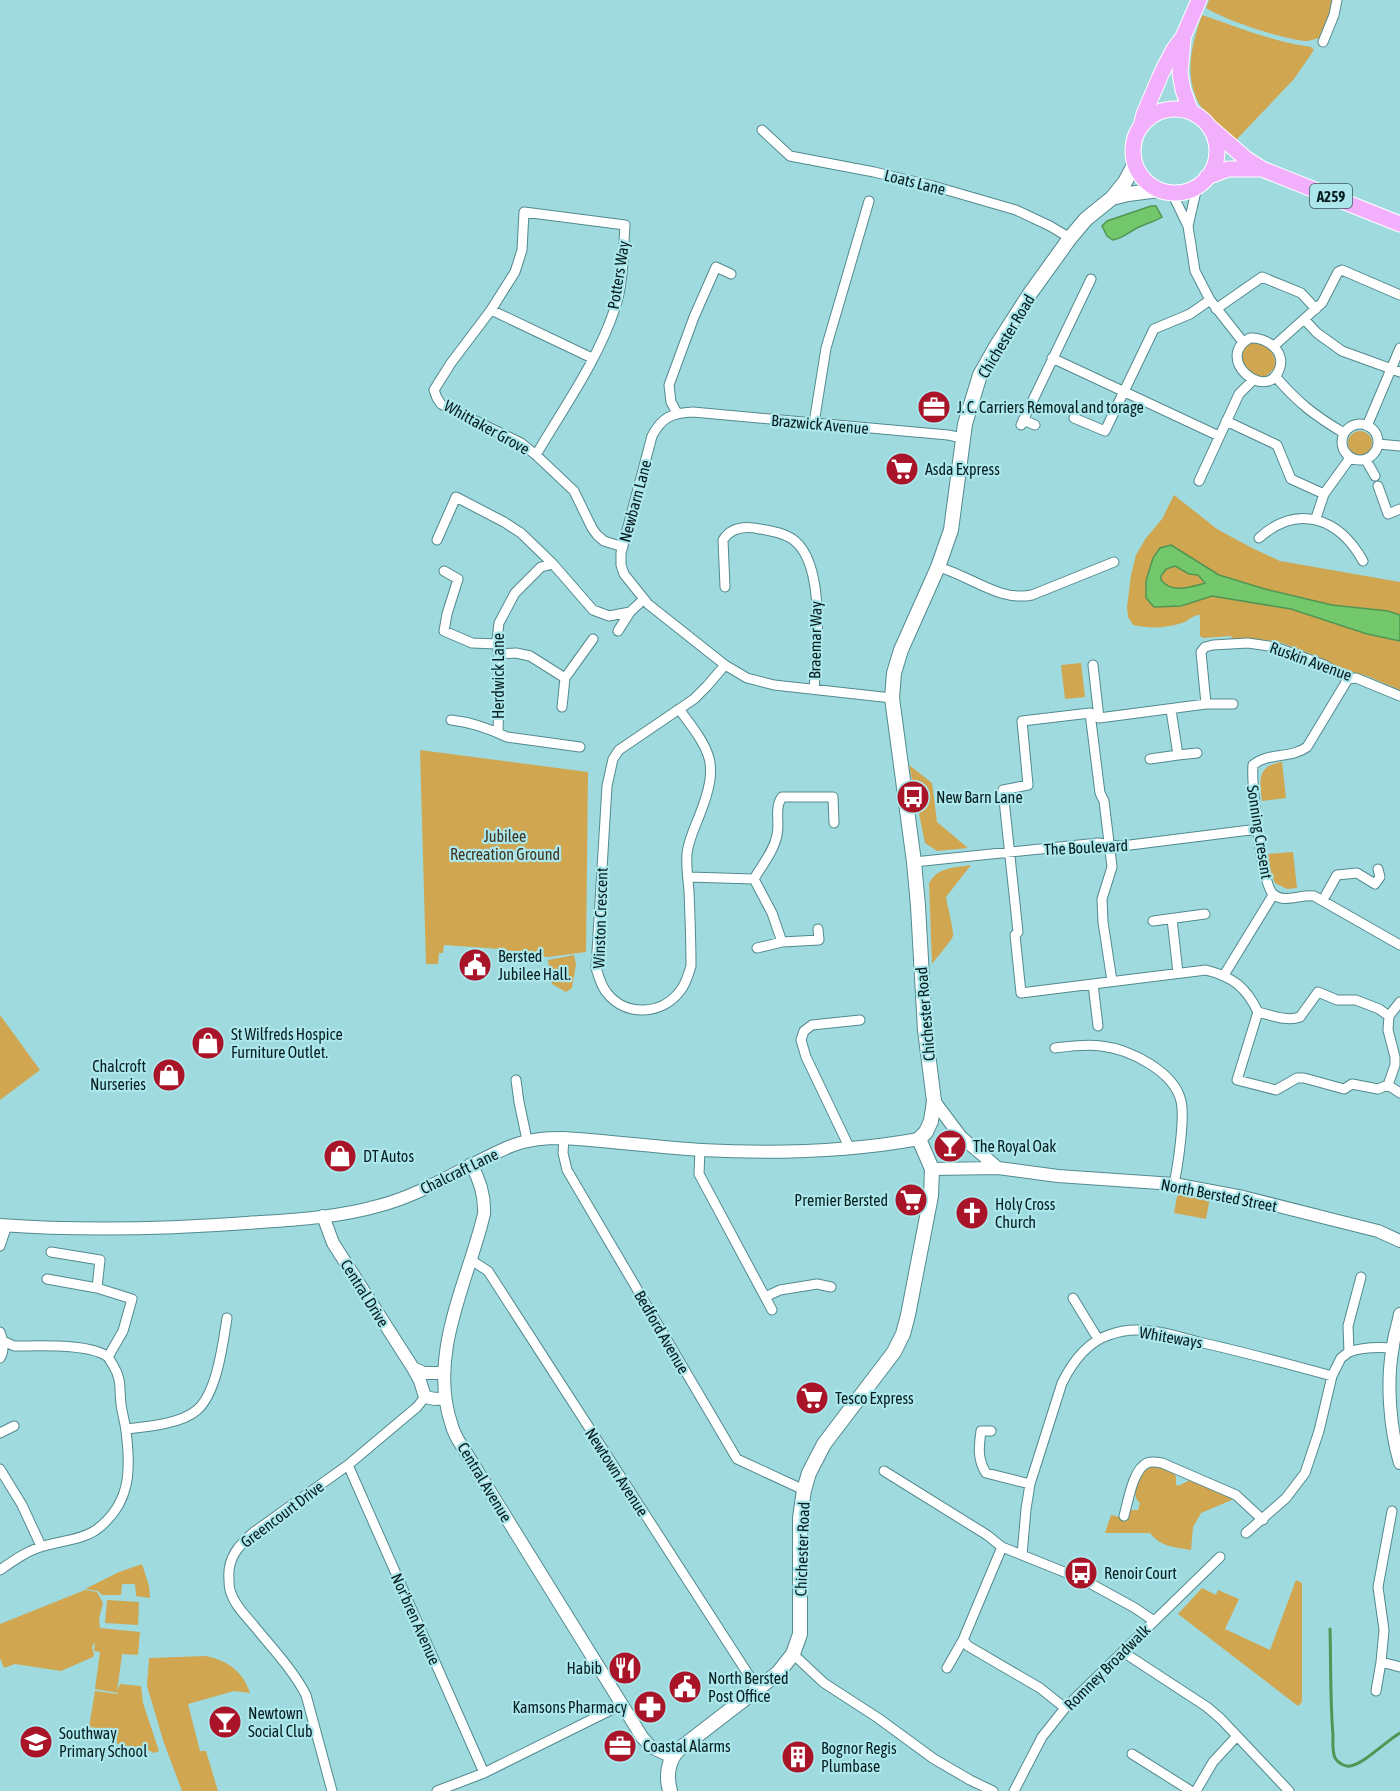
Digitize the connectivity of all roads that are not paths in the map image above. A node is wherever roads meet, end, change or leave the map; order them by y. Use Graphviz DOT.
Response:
graph roads {
  1 [pos="1199,0"];
  2 [pos="1337,0"];
  3 [pos="1183,37"];
  4 [pos="1323,42"];
  5 [pos="1191,112"];
  6 [pos="1207,125"];
  7 [pos="1141,126"];
  8 [pos="762,130"];
  9 [pos="1135,163"];
  10 [pos="1262,169"];
  11 [pos="1202,182"];
  12 [pos="1166,192"];
  13 [pos="1112,198"];
  14 [pos="869,201"];
  15 [pos="1400,224"];
  16 [pos="1188,226"];
  17 [pos="1070,238"];
  18 [pos="731,274"];
  19 [pos="1091,279"];
  20 [pos="504,292"];
  21 [pos="1400,295"];
  22 [pos="1210,300"];
  23 [pos="1216,309"];
  24 [pos="1316,309"];
  25 [pos="491,310"];
  26 [pos="1304,319"];
  27 [pos="1243,342"];
  28 [pos="1274,346"];
  29 [pos="1400,348"];
  30 [pos="592,358"];
  31 [pos="1052,358"];
  32 [pos="1395,370"];
  33 [pos="1275,376"];
  34 [pos="1253,380"];
  35 [pos="1123,392"];
  36 [pos="677,413"];
  37 [pos="1074,418"];
  38 [pos="1226,421"];
  39 [pos="814,423"];
  40 [pos="1035,425"];
  41 [pos="1367,426"];
  42 [pos="1344,433"];
  43 [pos="1219,436"];
  44 [pos="963,438"];
  45 [pos="1378,444"];
  46 [pos="1400,446"];
  47 [pos="536,455"];
  48 [pos="1350,458"];
  49 [pos="1366,460"];
  50 [pos="1375,476"];
  51 [pos="1199,481"];
  52 [pos="1378,486"];
  53 [pos="1324,494"];
  54 [pos="1400,509"];
  55 [pos="1316,518"];
  56 [pos="1258,538"];
  57 [pos="438,540"];
  58 [pos="623,547"];
  59 [pos="1363,561"];
  60 [pos="1114,562"];
  61 [pos="553,564"];
  62 [pos="938,567"];
  63 [pos="444,571"];
  64 [pos="725,587"];
  65 [pos="644,599"];
  66 [pos="630,612"];
  67 [pos="618,631"];
  68 [pos="593,639"];
  69 [pos="498,649"];
  70 [pos="725,665"];
  71 [pos="1093,665"];
  72 [pos="565,678"];
  73 [pos="1348,679"];
  74 [pos="814,689"];
  75 [pos="1400,696"];
  76 [pos="892,698"];
  77 [pos="1206,704"];
  78 [pos="1233,704"];
  79 [pos="562,707"];
  80 [pos="680,709"];
  81 [pos="1171,710"];
  82 [pos="1090,713"];
  83 [pos="1099,718"];
  84 [pos="451,720"];
  85 [pos="498,731"];
  86 [pos="580,747"];
  87 [pos="1197,753"];
  88 [pos="1178,755"];
  89 [pos="1150,759"];
  90 [pos="834,823"];
  91 [pos="1258,829"];
  92 [pos="1111,844"];
  93 [pos="1009,852"];
  94 [pos="914,862"];
  95 [pos="1378,869"];
  96 [pos="688,877"];
  97 [pos="754,879"];
  98 [pos="1274,895"];
  99 [pos="1323,900"];
  100 [pos="1205,915"];
  101 [pos="1172,919"];
  102 [pos="1153,921"];
  103 [pos="818,929"];
  104 [pos="782,942"];
  105 [pos="1400,945"];
  106 [pos="757,948"];
  107 [pos="1178,973"];
  108 [pos="1224,975"];
  109 [pos="1112,981"];
  110 [pos="1093,984"];
  111 [pos="1400,1002"];
  112 [pos="1258,1012"];
  113 [pos="1389,1016"];
  114 [pos="860,1020"];
  115 [pos="1098,1026"];
  116 [pos="1055,1048"];
  117 [pos="516,1080"];
  118 [pos="1388,1084"];
  119 [pos="1400,1093"];
  120 [pos="934,1101"];
  121 [pos="564,1138"];
  122 [pos="920,1139"];
  123 [pos="527,1140"];
  124 [pos="850,1149"];
  125 [pos="700,1150"];
  126 [pos="471,1164"];
  127 [pos="998,1168"];
  128 [pos="932,1169"];
  129 [pos="1174,1184"];
  130 [pos="323,1216"];
  131 [pos="4,1225"];
  132 [pos="1400,1241"];
  133 [pos="0,1246"];
  134 [pos="51,1252"];
  135 [pos="471,1260"];
  136 [pos="1361,1277"];
  137 [pos="46,1279"];
  138 [pos="831,1287"];
  139 [pos="97,1288"];
  140 [pos="765,1297"];
  141 [pos="1073,1298"];
  142 [pos="772,1310"];
  143 [pos="1400,1314"];
  144 [pos="227,1318"];
  145 [pos="2,1336"];
  146 [pos="1098,1340"];
  147 [pos="1392,1348"];
  148 [pos="1349,1352"];
  149 [pos="108,1357"];
  150 [pos="0,1358"];
  151 [pos="443,1373"];
  152 [pos="1332,1376"];
  153 [pos="424,1377"];
  154 [pos="425,1397"];
  155 [pos="445,1398"];
  156 [pos="14,1426"];
  157 [pos="126,1429"];
  158 [pos="991,1431"];
  159 [pos="0,1433"];
  160 [pos="1400,1463"];
  161 [pos="348,1465"];
  162 [pos="0,1469"];
  163 [pos="884,1471"];
  164 [pos="1030,1484"];
  165 [pos="804,1490"];
  166 [pos="1392,1511"];
  167 [pos="1124,1516"];
  168 [pos="1263,1520"];
  169 [pos="1246,1533"];
  170 [pos="41,1546"];
  171 [pos="1002,1547"];
  172 [pos="1022,1555"];
  173 [pos="1220,1557"];
  174 [pos="0,1570"];
  175 [pos="1154,1621"];
  176 [pos="963,1640"];
  177 [pos="1123,1652"];
  178 [pos="793,1654"];
  179 [pos="1381,1662"];
  180 [pos="1400,1667"];
  181 [pos="947,1668"];
  182 [pos="759,1688"];
  183 [pos="1376,1691"];
  184 [pos="621,1705"];
  185 [pos="1065,1708"];
  186 [pos="1237,1736"];
  187 [pos="1132,1754"];
  188 [pos="672,1757"];
  189 [pos="484,1773"];
  190 [pos="332,1791"];
  191 [pos="437,1791"];
  192 [pos="670,1791"];
  193 [pos="993,1791"];
  194 [pos="1014,1791"];
  195 [pos="1191,1791"];
  196 [pos="1196,1791"];
  197 [pos="1289,1791"];
  1 -- 3 [label="highway"];
  2 -- 4 [label="street"];
  3 -- 5 [label="highway"];
  3 -- 7 [label="highway"];
  5 -- 6 [label="highway"];
  5 -- 7 [label="highway"];
  6 -- 10 [label="highway, A259"];
  6 -- 11 [label="highway"];
  7 -- 9 [label="highway"];
  8 -- 17 [label="street, Loats Lane"];
  9 -- 12 [label="highway"];
  9 -- 13 [label="main road, Chichester Road"];
  10 -- 11 [label="highway, A259"];
  10 -- 15 [label="highway, A259"];
  11 -- 12 [label="highway"];
  11 -- 16 [label="street"];
  12 -- 13 [label="main road, Chichester Road"];
  12 -- 16 [label="street"];
  13 -- 17 [label="main road, Chichester Road"];
  14 -- 39 [label="street"];
  16 -- 22 [label="street"];
  17 -- 44 [label="main road, Chichester Road"];
  18 -- 36 [label="street"];
  19 -- 31 [label="street"];
  20 -- 25 [label="street, Whittaker Grove"];
  20 -- 30 [label="street, Potters Way"];
  21 -- 24 [label="street"];
  22 -- 23 [label="street"];
  22 -- 35 [label="street"];
  23 -- 24 [label="street"];
  23 -- 27 [label="street"];
  24 -- 26 [label="street"];
  25 -- 30 [label="street"];
  25 -- 47 [label="street, Whittaker Grove"];
  26 -- 28 [label="street"];
  26 -- 32 [label="street"];
  27 -- 28 [label="street"];
  27 -- 34 [label="street"];
  28 -- 33 [label="street"];
  29 -- 32 [label="street"];
  30 -- 47 [label="street, Potters Way"];
  31 -- 35 [label="street"];
  31 -- 40 [label="street"];
  32 -- 41 [label="street"];
  33 -- 34 [label="street"];
  33 -- 42 [label="street"];
  34 -- 38 [label="street"];
  35 -- 37 [label="street"];
  35 -- 43 [label="street"];
  36 -- 39 [label="street, Brazwick Avenue"];
  36 -- 58 [label="street, Newbarn Lane"];
  38 -- 43 [label="street"];
  38 -- 53 [label="street"];
  39 -- 44 [label="street, Brazwick Avenue"];
  41 -- 42 [label="street"];
  41 -- 45 [label="street"];
  42 -- 48 [label="street"];
  43 -- 51 [label="street"];
  44 -- 62 [label="main road, Chichester Road"];
  45 -- 46 [label="street"];
  45 -- 49 [label="street"];
  47 -- 58 [label="street, Whittaker Grove"];
  48 -- 49 [label="street"];
  48 -- 53 [label="street"];
  49 -- 50 [label="street"];
  52 -- 54 [label="street"];
  53 -- 55 [label="street"];
  55 -- 56 [label="street"];
  55 -- 59 [label="street"];
  57 -- 61 [label="street"];
  58 -- 65 [label="street, Newbarn Lane"];
  60 -- 62 [label="street"];
  61 -- 66 [label="street"];
  61 -- 69 [label="street, Herdwick Lane"];
  62 -- 76 [label="main road, Chichester Road"];
  63 -- 69 [label="street"];
  64 -- 74 [label="street, Braemar Way"];
  65 -- 66 [label="street"];
  65 -- 70 [label="street, Newbarn Lane"];
  66 -- 67 [label="street"];
  68 -- 72 [label="street"];
  69 -- 72 [label="street"];
  69 -- 85 [label="street, Herdwick Lane"];
  70 -- 74 [label="street, Newbarn Lane"];
  70 -- 80 [label="street, Winston Crescent"];
  71 -- 83 [label="street"];
  72 -- 79 [label="street"];
  73 -- 75 [label="street, Ruskin Avenue"];
  73 -- 77 [label="street, Ruskin Avenue"];
  73 -- 91 [label="street, Sonning Cresent"];
  74 -- 76 [label="street, Newbarn Lane"];
  76 -- 94 [label="main road, Chichester Road"];
  77 -- 78 [label="street"];
  77 -- 81 [label="street"];
  80 -- 96 [label="street, Winston Crescent"];
  80 -- 96 [label="street, Winston Crescent"];
  81 -- 83 [label="street"];
  81 -- 88 [label="street"];
  82 -- 83 [label="street"];
  82 -- 92 [label="street"];
  82 -- 93 [label="street"];
  84 -- 85 [label="street, Herdwick Lane"];
  85 -- 86 [label="street, Herdwick Lane"];
  87 -- 88 [label="street"];
  88 -- 89 [label="street"];
  90 -- 97 [label="street"];
  91 -- 92 [label="street, The Boulevard"];
  91 -- 98 [label="street, Sonning Cresent"];
  92 -- 93 [label="street, The Boulevard"];
  92 -- 109 [label="street"];
  93 -- 94 [label="street, The Boulevard"];
  93 -- 110 [label="street"];
  94 -- 120 [label="main road, Chichester Road"];
  95 -- 99 [label="street"];
  96 -- 97 [label="street"];
  97 -- 104 [label="street"];
  98 -- 99 [label="street, Sonning Cresent"];
  98 -- 108 [label="street"];
  99 -- 105 [label="street, Sonning Cresent"];
  100 -- 101 [label="street"];
  101 -- 102 [label="street"];
  101 -- 107 [label="street"];
  103 -- 104 [label="street"];
  104 -- 106 [label="street"];
  107 -- 108 [label="street"];
  107 -- 109 [label="street"];
  108 -- 112 [label="street"];
  109 -- 110 [label="street"];
  110 -- 115 [label="street"];
  111 -- 113 [label="street"];
  112 -- 113 [label="street"];
  112 -- 118 [label="street"];
  113 -- 118 [label="street"];
  114 -- 124 [label="street"];
  116 -- 129 [label="street"];
  117 -- 123 [label="street"];
  118 -- 119 [label="street"];
  120 -- 122 [label="main road, Chichester Road"];
  120 -- 127 [label="street"];
  121 -- 123 [label="street, Chalcraft Lane"];
  121 -- 125 [label="street, Chalcraft Lane"];
  121 -- 165 [label="street, Bedford Avenue"];
  122 -- 124 [label="street, Chalcraft Lane"];
  122 -- 128 [label="main road, Chichester Road"];
  123 -- 126 [label="street, Chalcraft Lane"];
  124 -- 125 [label="street, Chalcraft Lane"];
  125 -- 140 [label="street"];
  126 -- 130 [label="street, Chalcraft Lane"];
  126 -- 135 [label="street, Central Avenue"];
  127 -- 128 [label="street, North Bersted Street"];
  127 -- 129 [label="street, North Bersted Street"];
  128 -- 165 [label="main road, Chichester Road"];
  129 -- 132 [label="street, North Bersted Street"];
  130 -- 131 [label="street, Chalcraft Lane"];
  130 -- 153 [label="street, Central Drive"];
  131 -- 133 [label="street"];
  134 -- 139 [label="street"];
  135 -- 151 [label="street, Central Avenue"];
  135 -- 182 [label="street, Newtown Avenue"];
  136 -- 148 [label="street"];
  137 -- 139 [label="street"];
  138 -- 140 [label="street"];
  139 -- 149 [label="street"];
  140 -- 142 [label="street"];
  141 -- 146 [label="street"];
  143 -- 147 [label="street"];
  144 -- 157 [label="street"];
  145 -- 149 [label="street"];
  145 -- 150 [label="street"];
  146 -- 152 [label="street, Whiteways"];
  146 -- 164 [label="street, Whiteways"];
  147 -- 148 [label="street"];
  147 -- 160 [label="street"];
  148 -- 152 [label="street"];
  149 -- 157 [label="street"];
  151 -- 153 [label="street, Central Drive"];
  151 -- 155 [label="street, Central Avenue"];
  152 -- 168 [label="street"];
  153 -- 154 [label="street"];
  154 -- 155 [label="street"];
  154 -- 161 [label="street, Greencourt Drive"];
  155 -- 184 [label="street, Central Avenue"];
  156 -- 159 [label="street"];
  157 -- 170 [label="street"];
  158 -- 164 [label="street"];
  161 -- 189 [label="street, Nor'bren Avenue"];
  161 -- 190 [label="street, Greencourt Drive"];
  162 -- 170 [label="street"];
  163 -- 171 [label="street"];
  164 -- 172 [label="street, Whiteways"];
  165 -- 178 [label="main road, Chichester Road"];
  166 -- 179 [label="street"];
  167 -- 168 [label="street"];
  168 -- 169 [label="street"];
  170 -- 174 [label="street"];
  171 -- 172 [label="street"];
  171 -- 176 [label="street"];
  172 -- 175 [label="street"];
  173 -- 175 [label="street, Romney Broadwalk"];
  175 -- 177 [label="street, Romney Broadwalk"];
  176 -- 181 [label="street"];
  176 -- 185 [label="street"];
  177 -- 185 [label="street, Romney Broadwalk"];
  177 -- 186 [label="street"];
  178 -- 182 [label="main road, Chichester Road"];
  178 -- 193 [label="street"];
  179 -- 180 [label="street"];
  179 -- 183 [label="street"];
  182 -- 188 [label="main road, Chichester Road"];
  184 -- 188 [label="street, Central Avenue"];
  184 -- 189 [label="street"];
  185 -- 194 [label="street, Romney Broadwalk"];
  186 -- 196 [label="street"];
  186 -- 197 [label="street"];
  187 -- 195 [label="street"];
  188 -- 192 [label="main road"];
  189 -- 191 [label="street"];
}
